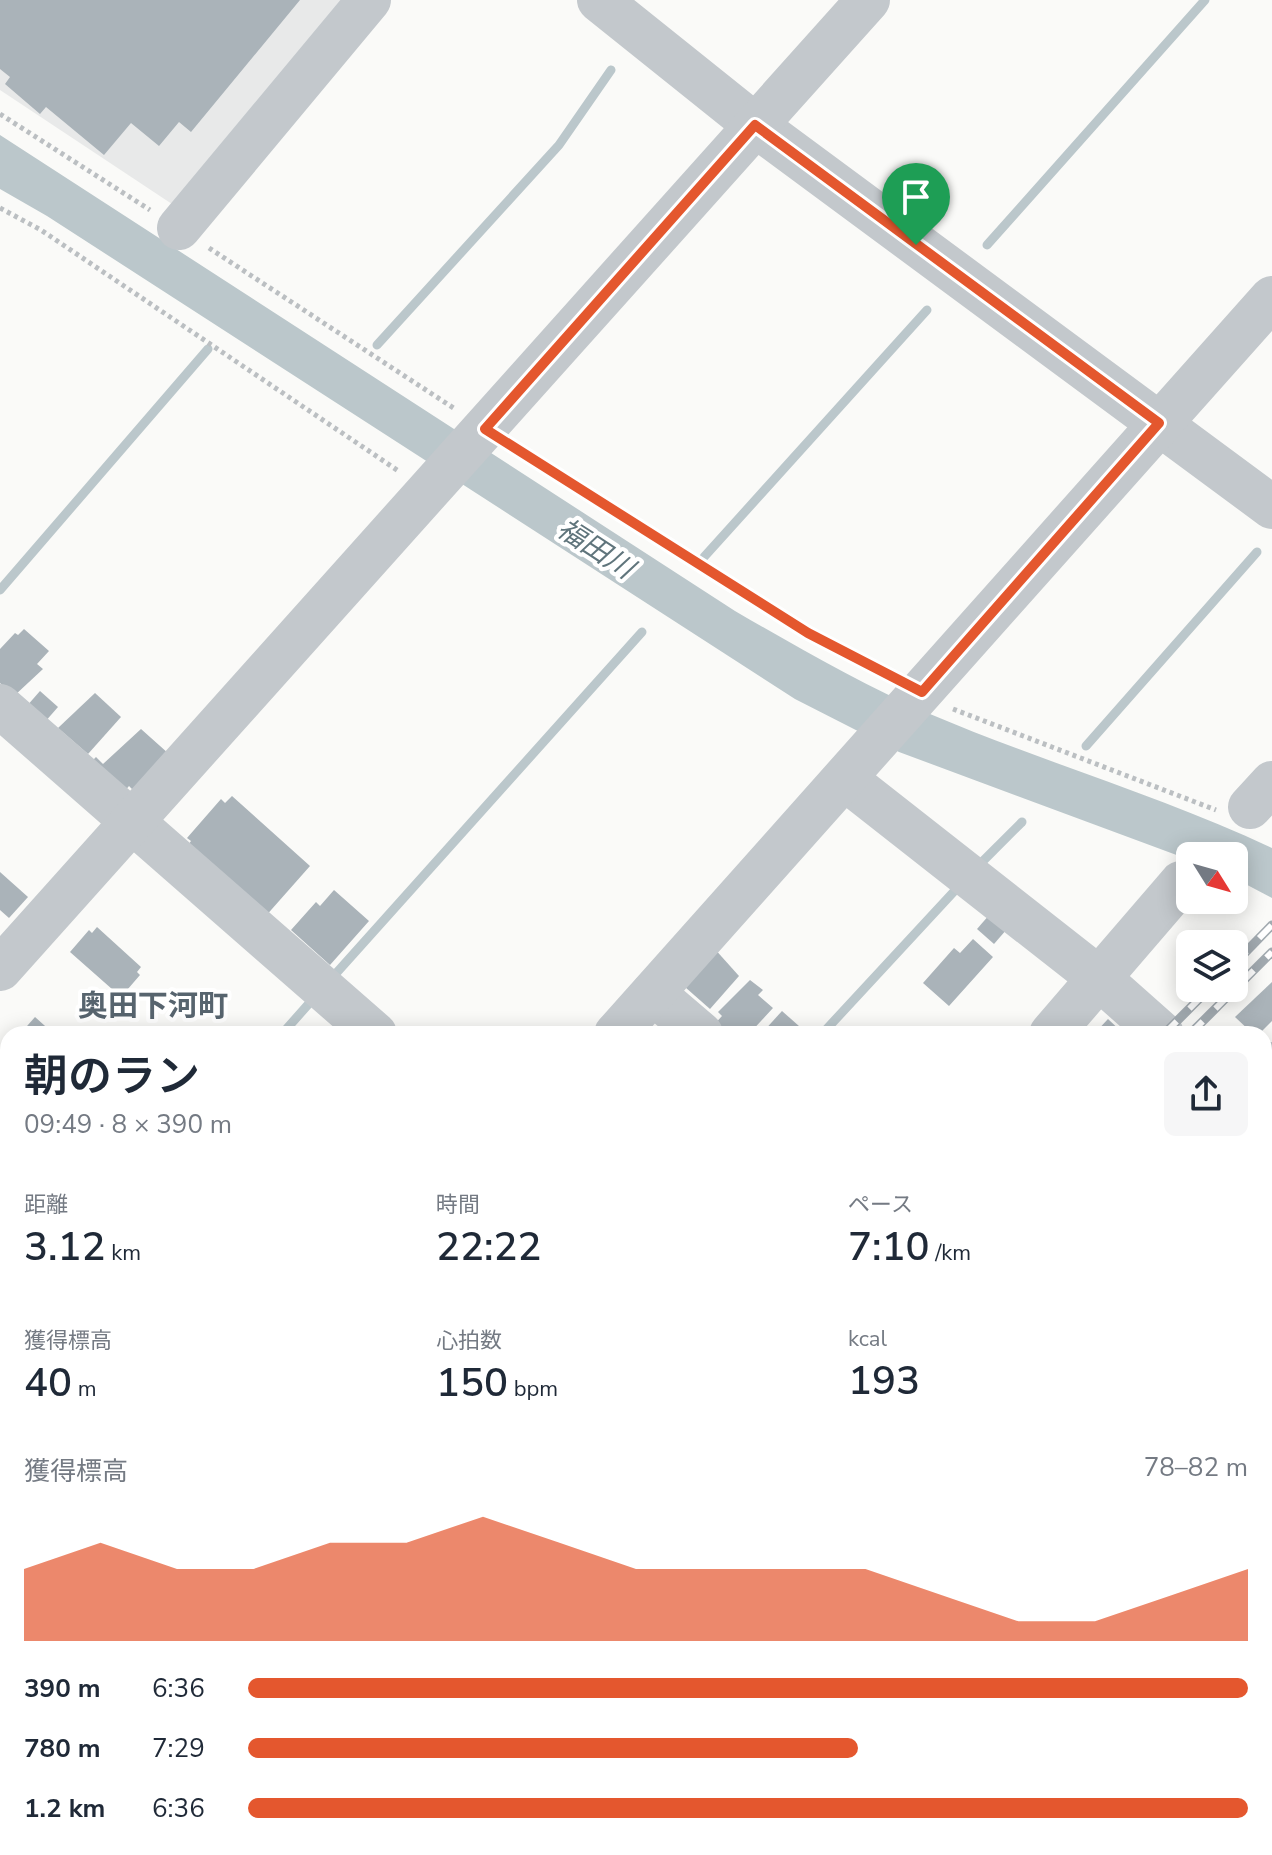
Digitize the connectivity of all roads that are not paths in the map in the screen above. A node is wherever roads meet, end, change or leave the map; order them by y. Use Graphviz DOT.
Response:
graph roads {
  1 [pos="369,0"];
  2 [pos="599,0"];
  3 [pos="868,0"];
  4 [pos="755,125"];
  5 [pos="179,228"];
  6 [pos="1272,298"];
  7 [pos="1159,423"];
  8 [pos="1272,507"];
  9 [pos="0,706"];
  10 [pos="856,767"];
  11 [pos="132,822"];
  12 [pos="1176,889"];
  13 [pos="0,969"];
  14 [pos="1100,979"];
  15 [pos="653,993"];
  16 [pos="366,1026"];
  17 [pos="623,1026"];
  18 [pos="692,1026"];
  19 [pos="1058,1026"];
  20 [pos="1153,1026"];
  1 -- 5 [label="street"];
  2 -- 4 [label="street"];
  3 -- 4 [label="street"];
  4 -- 7 [label="street"];
  4 -- 11 [label="street"];
  6 -- 7 [label="street"];
  7 -- 8 [label="street"];
  7 -- 10 [label="street"];
  9 -- 11 [label="street"];
  10 -- 14 [label="street"];
  10 -- 15 [label="street"];
  11 -- 13 [label="street"];
  11 -- 16 [label="street"];
  12 -- 14 [label="street"];
  14 -- 19 [label="street"];
  14 -- 20 [label="street"];
  15 -- 17 [label="street"];
  15 -- 18 [label="street"];
}
